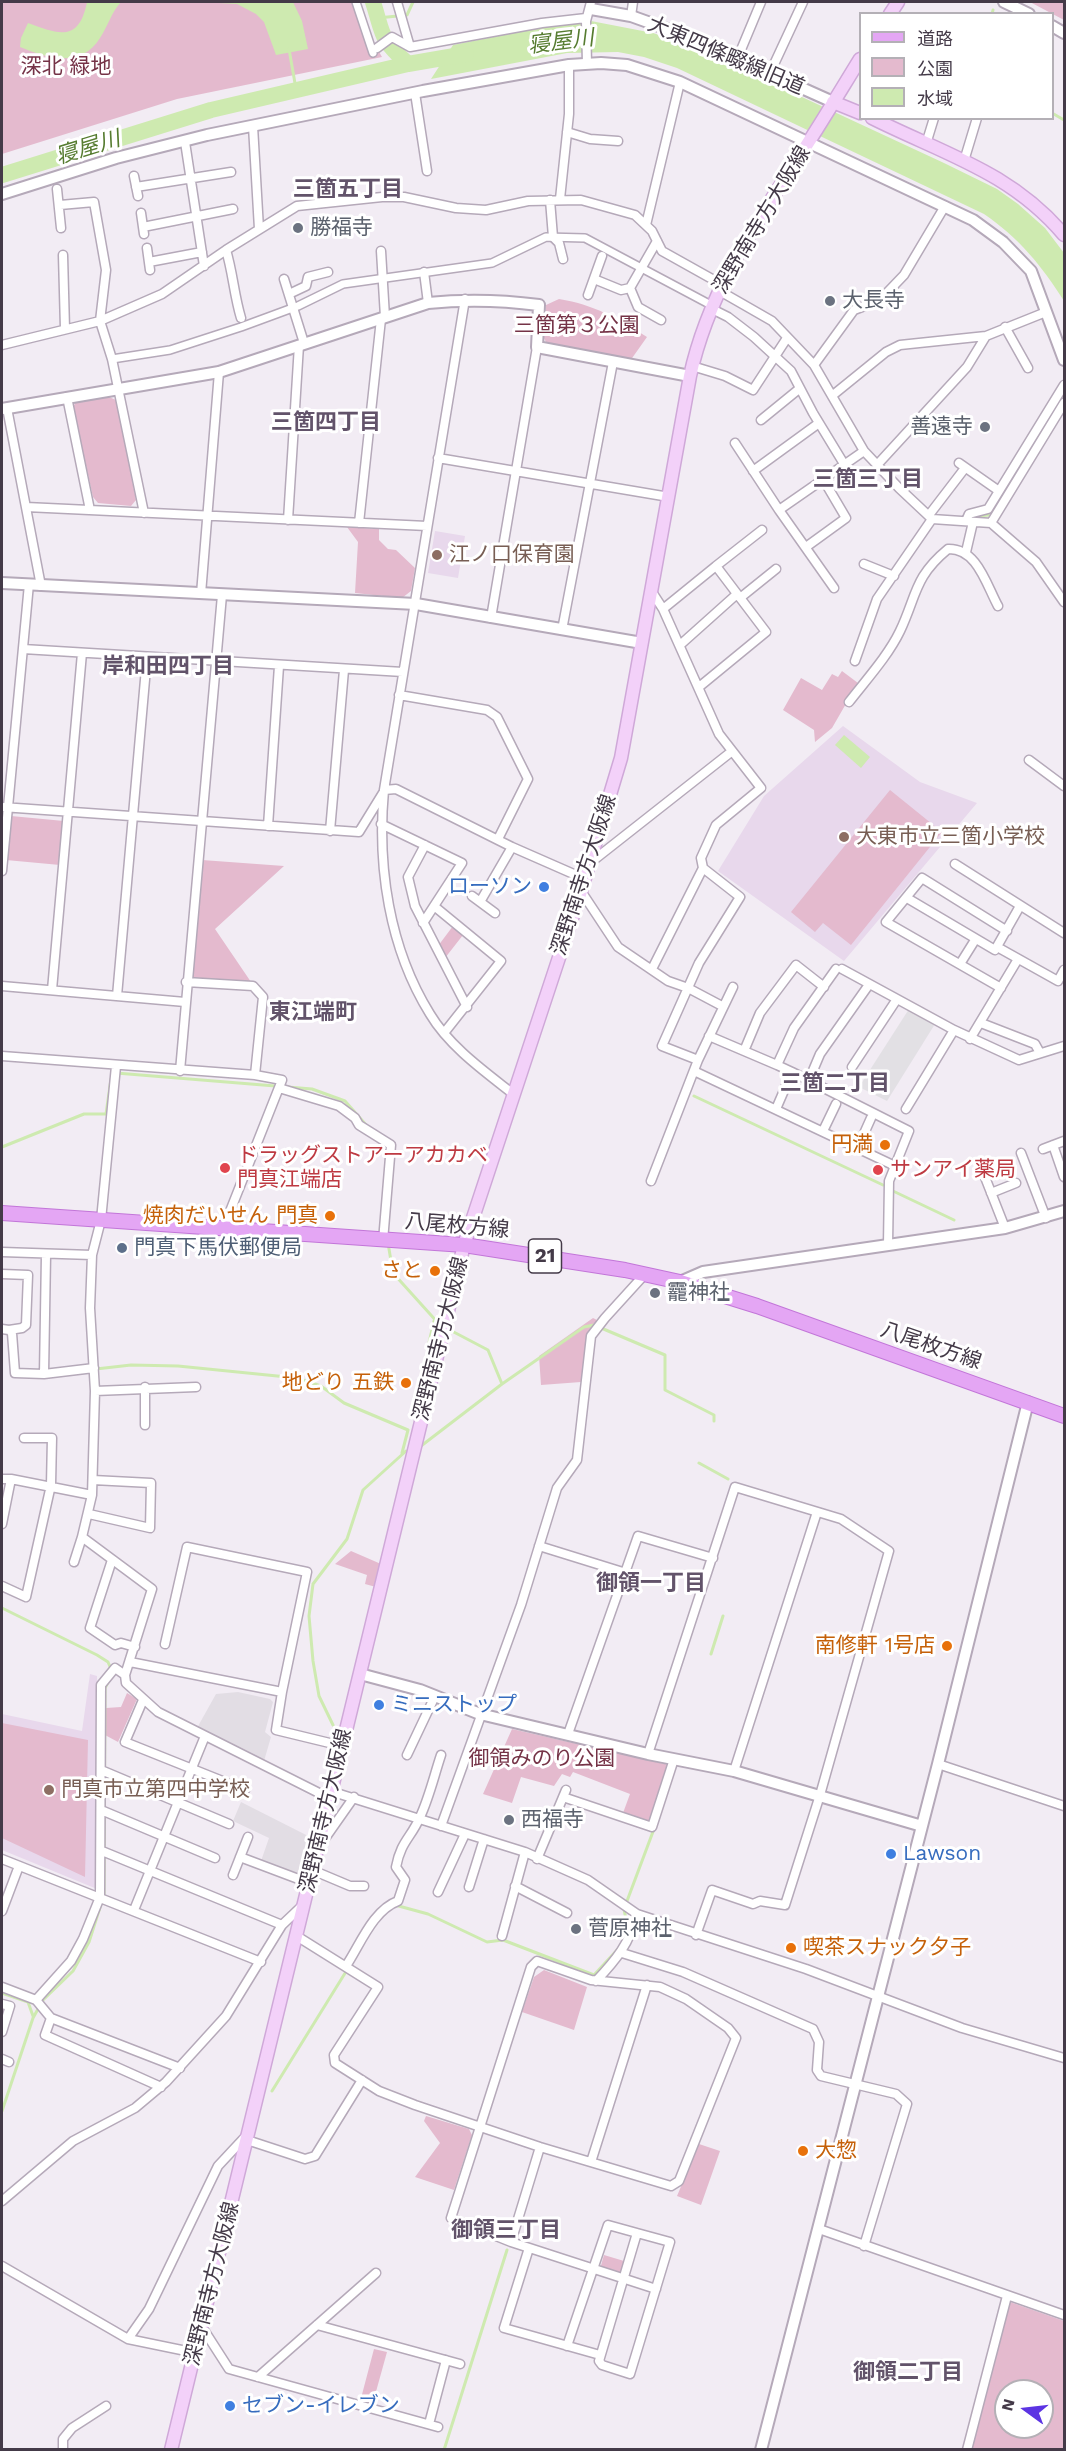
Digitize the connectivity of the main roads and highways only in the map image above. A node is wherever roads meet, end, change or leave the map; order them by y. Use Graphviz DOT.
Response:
graph roads {
  1 [pos="859,62"];
  2 [pos="831,106"];
  3 [pos="859,113"];
  4 [pos="876,120"];
  5 [pos="1065,235"];
  6 [pos="2,1213"];
  7 [pos="464,1245"];
  8 [pos="1065,1416"];
  9 [pos="171,2450"];
  1 -- 2 [label="main road, 深野南寺方大阪線"];
  2 -- 3 [label="main road"];
  2 -- 7 [label="main road, 深野南寺方大阪線"];
  4 -- 5 [label="main road"];
  6 -- 7 [label="main road, 八尾枚方線 / 21"];
  7 -- 8 [label="main road, 八尾枚方線 / 21"];
  7 -- 9 [label="main road, 深野南寺方大阪線"];
}
